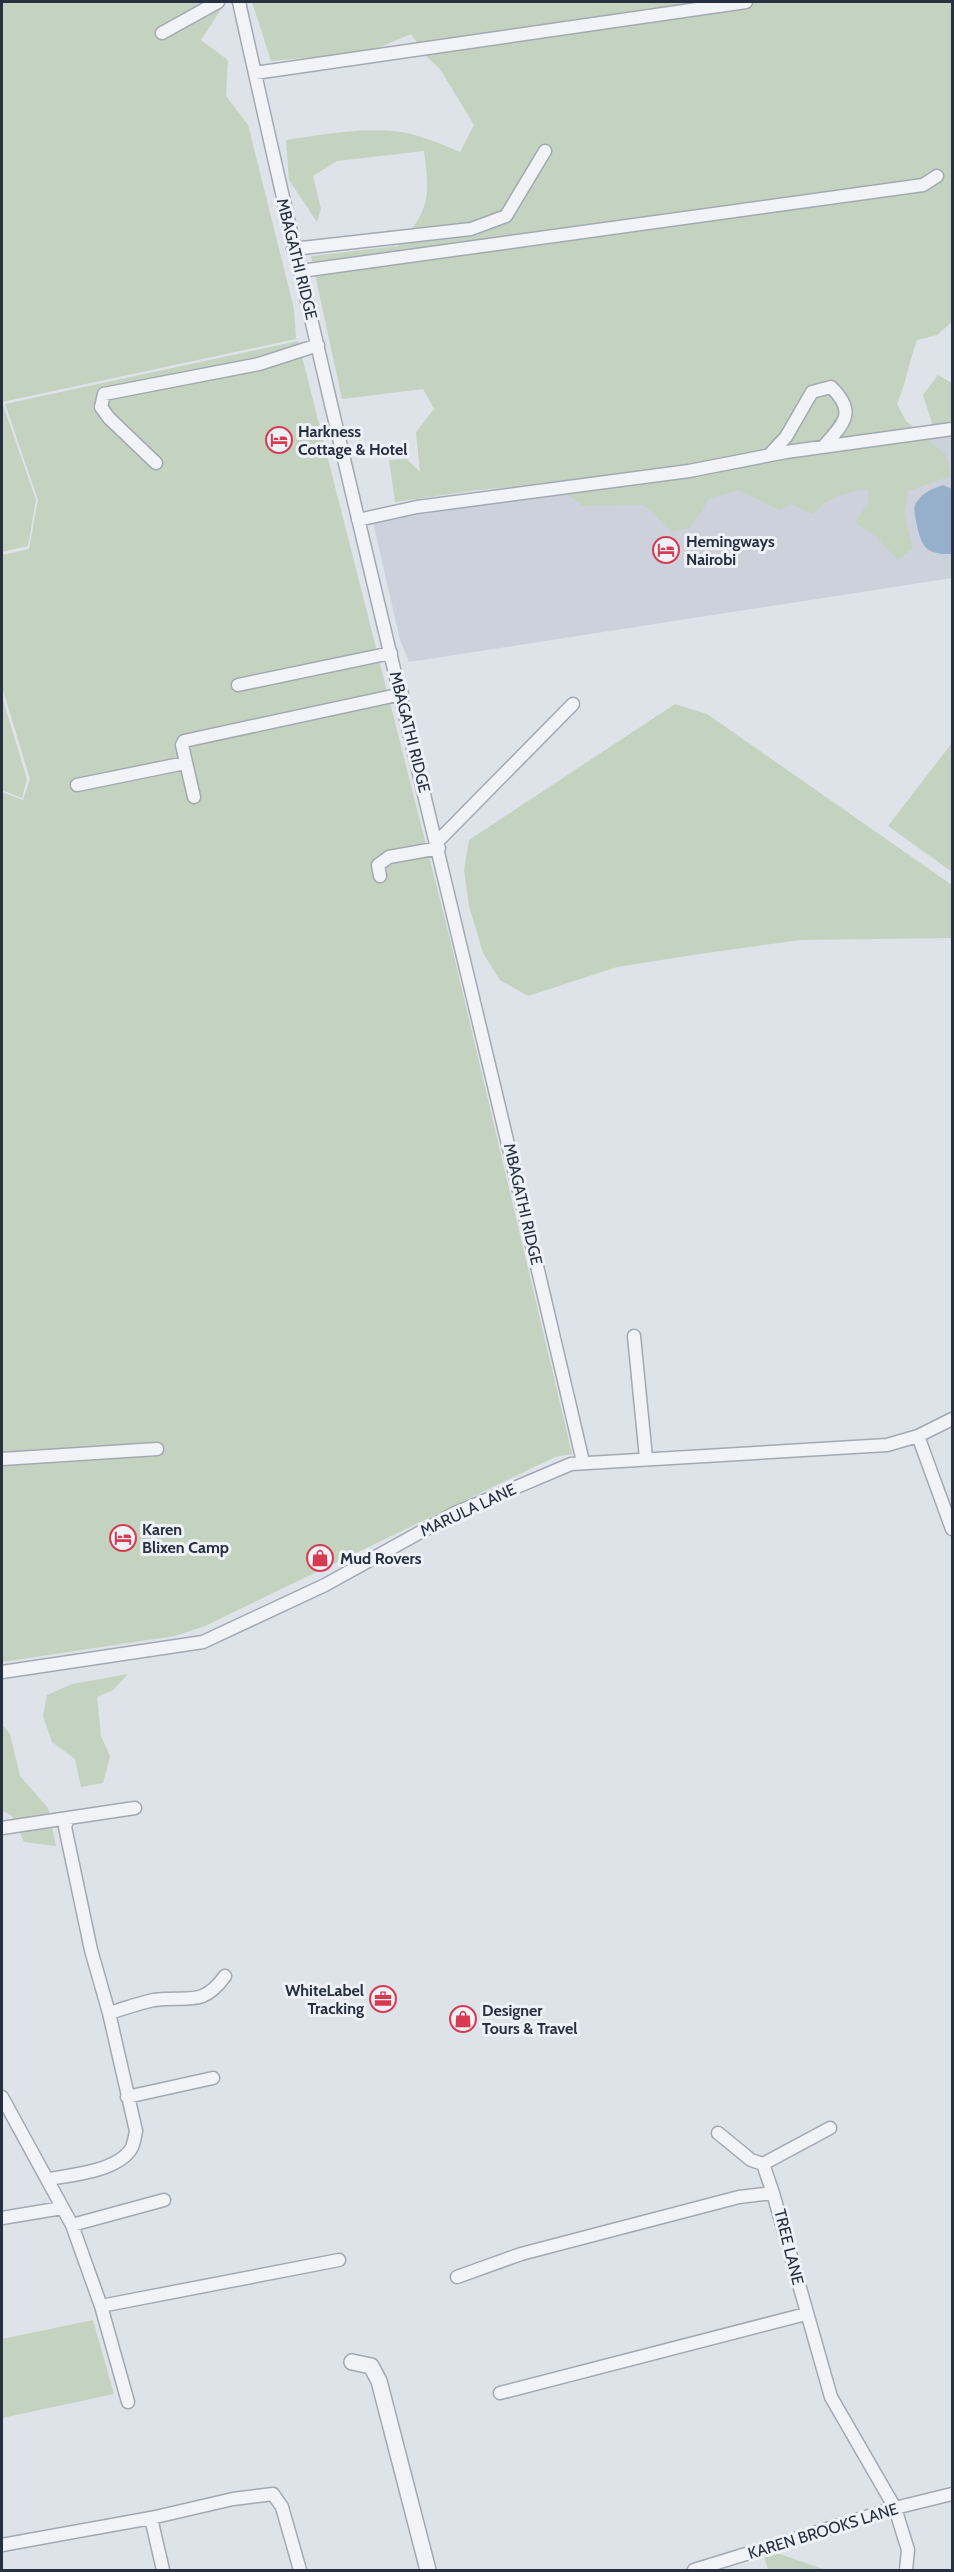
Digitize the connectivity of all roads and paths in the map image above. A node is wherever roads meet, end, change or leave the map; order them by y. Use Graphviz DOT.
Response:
graph roads {
  1 [pos="218,2"];
  2 [pos="239,2"];
  3 [pos="746,2"];
  4 [pos="162,33"];
  5 [pos="255,73"];
  6 [pos="545,151"];
  7 [pos="938,176"];
  8 [pos="293,249"];
  9 [pos="301,271"];
  10 [pos="318,345"];
  11 [pos="952,429"];
  12 [pos="825,447"];
  13 [pos="768,456"];
  14 [pos="156,463"];
  15 [pos="358,520"];
  16 [pos="391,652"];
  17 [pos="238,685"];
  18 [pos="402,694"];
  19 [pos="573,704"];
  20 [pos="185,763"];
  21 [pos="77,785"];
  22 [pos="194,797"];
  23 [pos="438,845"];
  24 [pos="380,876"];
  25 [pos="634,1336"];
  26 [pos="952,1419"];
  27 [pos="918,1436"];
  28 [pos="157,1449"];
  29 [pos="646,1458"];
  30 [pos="2,1459"];
  31 [pos="583,1462"];
  32 [pos="952,1529"];
  33 [pos="2,1672"];
  34 [pos="135,1808"];
  35 [pos="68,1818"];
  36 [pos="2,1828"];
  37 [pos="225,1976"];
  38 [pos="109,2013"];
  39 [pos="213,2078"];
  40 [pos="2,2097"];
  41 [pos="127,2097"];
  42 [pos="830,2128"];
  43 [pos="718,2133"];
  44 [pos="763,2164"];
  45 [pos="49,2179"];
  46 [pos="774,2193"];
  47 [pos="164,2200"];
  48 [pos="62,2208"];
  49 [pos="2,2218"];
  50 [pos="72,2225"];
  51 [pos="339,2260"];
  52 [pos="456,2277"];
  53 [pos="101,2306"];
  54 [pos="806,2314"];
  55 [pos="352,2362"];
  56 [pos="500,2393"];
  57 [pos="128,2402"];
  58 [pos="952,2494"];
  59 [pos="895,2508"];
  60 [pos="151,2518"];
  61 [pos="2,2545"];
  62 [pos="163,2571"];
  63 [pos="300,2571"];
  64 [pos="429,2571"];
  65 [pos="694,2571"];
  66 [pos="906,2571"];
  1 -- 4 [label="street"];
  2 -- 5 [label="street, MBAGATHI RIDGE"];
  3 -- 5 [label="street"];
  5 -- 8 [label="street, MBAGATHI RIDGE"];
  6 -- 8 [label="street"];
  7 -- 9 [label="street"];
  8 -- 9 [label="street, MBAGATHI RIDGE"];
  9 -- 10 [label="street, MBAGATHI RIDGE"];
  10 -- 14 [label="street"];
  10 -- 15 [label="street, MBAGATHI RIDGE"];
  11 -- 12 [label="street"];
  12 -- 13 [label="street"];
  12 -- 13 [label="street"];
  13 -- 15 [label="street"];
  15 -- 16 [label="street, MBAGATHI RIDGE"];
  16 -- 17 [label="street"];
  16 -- 18 [label="street, MBAGATHI RIDGE"];
  18 -- 20 [label="street"];
  18 -- 23 [label="street, MBAGATHI RIDGE"];
  19 -- 23 [label="street"];
  20 -- 21 [label="street"];
  20 -- 22 [label="street"];
  23 -- 24 [label="street"];
  23 -- 31 [label="street, MBAGATHI RIDGE"];
  25 -- 29 [label="street"];
  26 -- 27 [label="street, MARULA LANE"];
  27 -- 29 [label="street, MARULA LANE"];
  27 -- 32 [label="street"];
  28 -- 30 [label="street"];
  29 -- 31 [label="street, MARULA LANE"];
  31 -- 33 [label="street, MARULA LANE"];
  34 -- 35 [label="street"];
  35 -- 36 [label="street"];
  35 -- 38 [label="street"];
  37 -- 38 [label="street"];
  38 -- 41 [label="street"];
  39 -- 41 [label="street"];
  40 -- 45 [label="street"];
  41 -- 45 [label="street"];
  42 -- 44 [label="street"];
  43 -- 44 [label="street"];
  44 -- 46 [label="street"];
  45 -- 48 [label="street"];
  46 -- 52 [label="street, TREE LANE"];
  46 -- 54 [label="street, TREE LANE"];
  47 -- 50 [label="street"];
  48 -- 49 [label="street"];
  48 -- 50 [label="street"];
  50 -- 53 [label="street"];
  51 -- 53 [label="street"];
  53 -- 57 [label="street"];
  54 -- 56 [label="street"];
  54 -- 59 [label="street, TREE LANE"];
  55 -- 64 [label="street"];
  58 -- 59 [label="street, KAREN BROOKS LANE"];
  59 -- 65 [label="street, KAREN BROOKS LANE"];
  59 -- 66 [label="street, TREE LANE"];
  60 -- 61 [label="street"];
  60 -- 62 [label="street"];
  60 -- 63 [label="street"];
}
